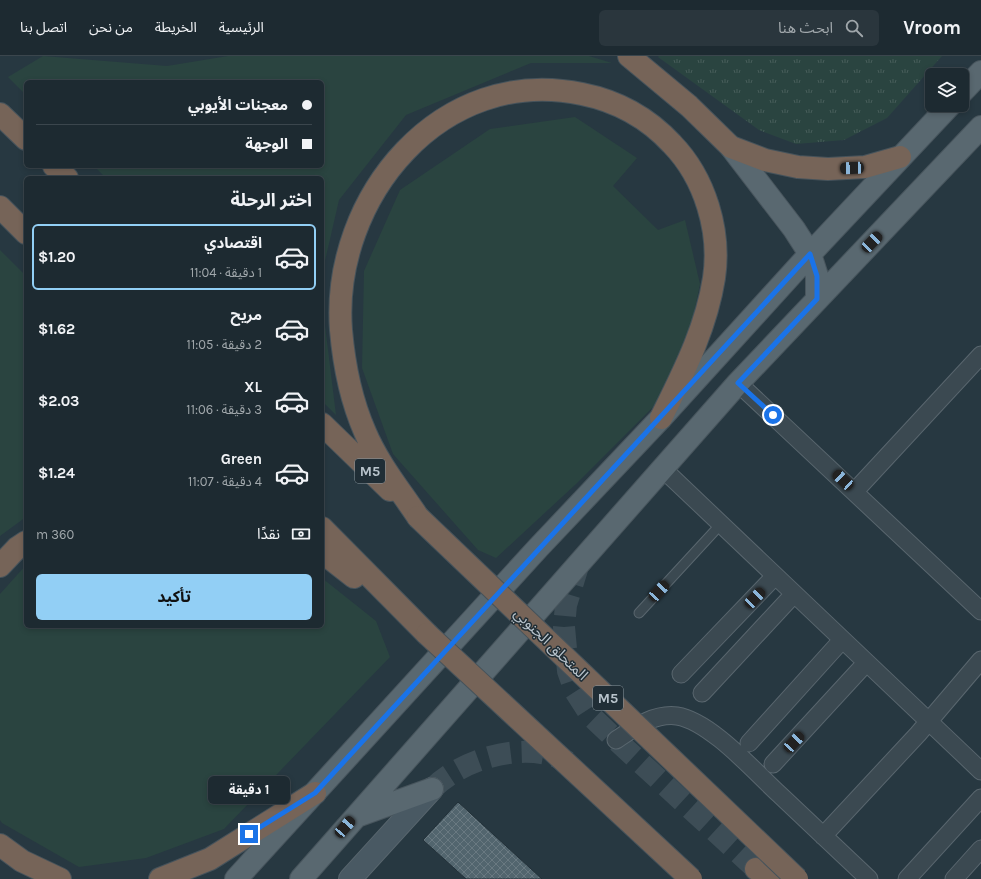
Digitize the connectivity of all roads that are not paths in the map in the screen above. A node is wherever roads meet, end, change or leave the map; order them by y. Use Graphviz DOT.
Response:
graph roads {
  1 [pos="629,56"];
  2 [pos="981,72"];
  3 [pos="969,85"];
  4 [pos="943,112"];
  5 [pos="0,114"];
  6 [pos="981,127"];
  7 [pos="24,137"];
  8 [pos="731,147"];
  9 [pos="900,157"];
  10 [pos="56,168"];
  11 [pos="64,176"];
  12 [pos="0,207"];
  13 [pos="24,231"];
  14 [pos="810,254"];
  15 [pos="817,299"];
  16 [pos="981,355"];
  17 [pos="738,383"];
  18 [pos="661,418"];
  19 [pos="324,426"];
  20 [pos="662,468"];
  21 [pos="855,491"];
  22 [pos="418,517"];
  23 [pos="721,524"];
  24 [pos="324,530"];
  25 [pos="24,543"];
  26 [pos="324,554"];
  27 [pos="0,566"];
  28 [pos="775,576"];
  29 [pos="794,594"];
  30 [pos="981,611"];
  31 [pos="639,613"];
  32 [pos="428,634"];
  33 [pos="842,640"];
  34 [pos="981,660"];
  35 [pos="866,663"];
  36 [pos="682,674"];
  37 [pos="702,693"];
  38 [pos="929,720"];
  39 [pos="616,740"];
  40 [pos="749,743"];
  41 [pos="773,764"];
  42 [pos="981,771"];
  43 [pos="432,789"];
  44 [pos="315,793"];
  45 [pos="981,798"];
  46 [pos="354,817"];
  47 [pos="824,836"];
  48 [pos="0,845"];
  49 [pos="981,849"];
  50 [pos="756,869"];
  51 [pos="60,879"];
  52 [pos="160,879"];
  53 [pos="236,879"];
  54 [pos="301,879"];
  55 [pos="350,879"];
  56 [pos="691,879"];
  57 [pos="790,879"];
  58 [pos="798,879"];
  59 [pos="870,879"];
  60 [pos="907,879"];
  61 [pos="954,879"];
  1 -- 8 [label="highway"];
  2 -- 3 [label="main road"];
  4 -- 9 [label="main road"];
  5 -- 7 [label="highway"];
  6 -- 15 [label="main road"];
  8 -- 9 [label="highway"];
  8 -- 14 [label="main road"];
  9 -- 14 [label="main road"];
  10 -- 11 [label="highway"];
  12 -- 13 [label="highway"];
  14 -- 15 [label="main road"];
  14 -- 18 [label="main road"];
  15 -- 17 [label="main road"];
  16 -- 21 [label="street"];
  17 -- 20 [label="main road"];
  17 -- 21 [label="street"];
  18 -- 22 [label="highway"];
  18 -- 44 [label="main road"];
  19 -- 22 [label="highway, المتحلق الجنوبي / M5"];
  20 -- 23 [label="street"];
  20 -- 46 [label="main road"];
  21 -- 30 [label="street"];
  22 -- 58 [label="highway, المتحلق الجنوبي / M5, bridge"];
  23 -- 28 [label="street"];
  23 -- 31 [label="lane"];
  24 -- 32 [label="highway"];
  25 -- 27 [label="highway"];
  26 -- 32 [label="highway"];
  28 -- 29 [label="street"];
  28 -- 36 [label="street"];
  29 -- 33 [label="street"];
  29 -- 37 [label="street"];
  32 -- 56 [label="highway, bridge"];
  33 -- 35 [label="street"];
  33 -- 40 [label="street"];
  34 -- 38 [label="street"];
  35 -- 38 [label="street"];
  35 -- 41 [label="street"];
  38 -- 42 [label="street"];
  38 -- 47 [label="street"];
  39 -- 47 [label="street"];
  43 -- 46 [label="main road"];
  43 -- 55 [label="street"];
  44 -- 52 [label="highway"];
  44 -- 53 [label="main road"];
  45 -- 60 [label="street"];
  46 -- 54 [label="main road"];
  47 -- 59 [label="street"];
  48 -- 51 [label="highway"];
  49 -- 61 [label="street"];
  50 -- 57 [label="highway"];
}
